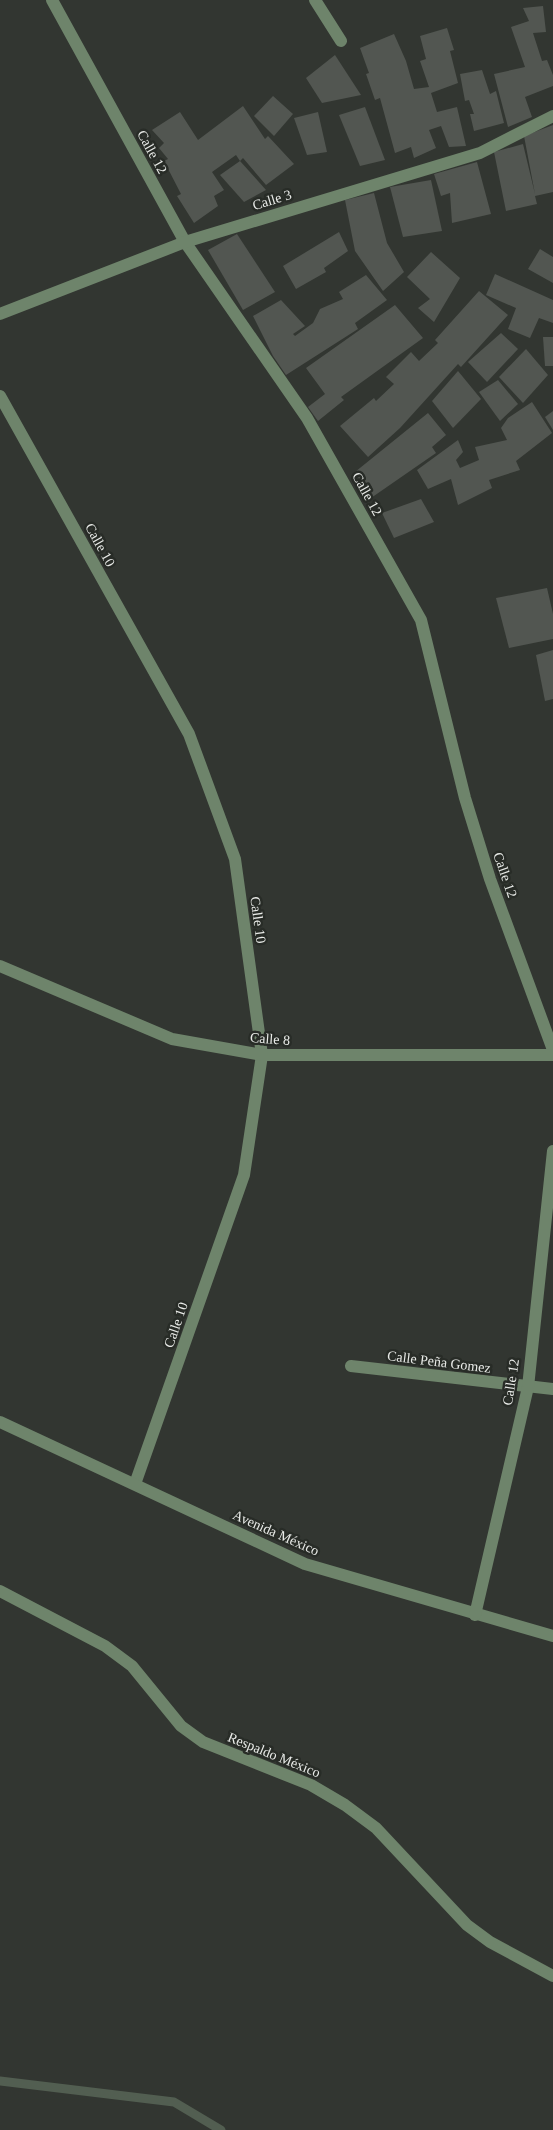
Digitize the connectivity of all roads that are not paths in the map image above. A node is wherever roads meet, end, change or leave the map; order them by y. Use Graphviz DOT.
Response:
graph roads {
  1 [pos="52,0"];
  2 [pos="315,0"];
  3 [pos="341,41"];
  4 [pos="553,116"];
  5 [pos="185,242"];
  6 [pos="0,314"];
  7 [pos="0,396"];
  8 [pos="0,966"];
  9 [pos="553,1050"];
  10 [pos="553,1055"];
  11 [pos="262,1056"];
  12 [pos="553,1151"];
  13 [pos="350,1366"];
  14 [pos="528,1387"];
  15 [pos="553,1389"];
  16 [pos="0,1422"];
  17 [pos="135,1484"];
  18 [pos="0,1591"];
  19 [pos="475,1615"];
  20 [pos="553,1636"];
  21 [pos="553,1976"];
  1 -- 5 [label="street, Calle 12"];
  2 -- 3 [label="street"];
  4 -- 5 [label="street, Calle 3"];
  5 -- 6 [label="street, Calle 3"];
  5 -- 9 [label="street, Calle 12"];
  7 -- 11 [label="street, Calle 10"];
  8 -- 11 [label="street, Calle 8"];
  10 -- 11 [label="street, Calle 8"];
  11 -- 17 [label="street, Calle 10"];
  12 -- 14 [label="street, Calle 12"];
  13 -- 14 [label="street, Calle Peña Gomez"];
  14 -- 15 [label="street, Calle Peña Gomez"];
  14 -- 19 [label="street, Calle 12"];
  16 -- 17 [label="street, Avenida México"];
  17 -- 19 [label="street, Avenida México"];
  18 -- 21 [label="street, Respaldo México"];
  19 -- 20 [label="street, Avenida México"];
}
